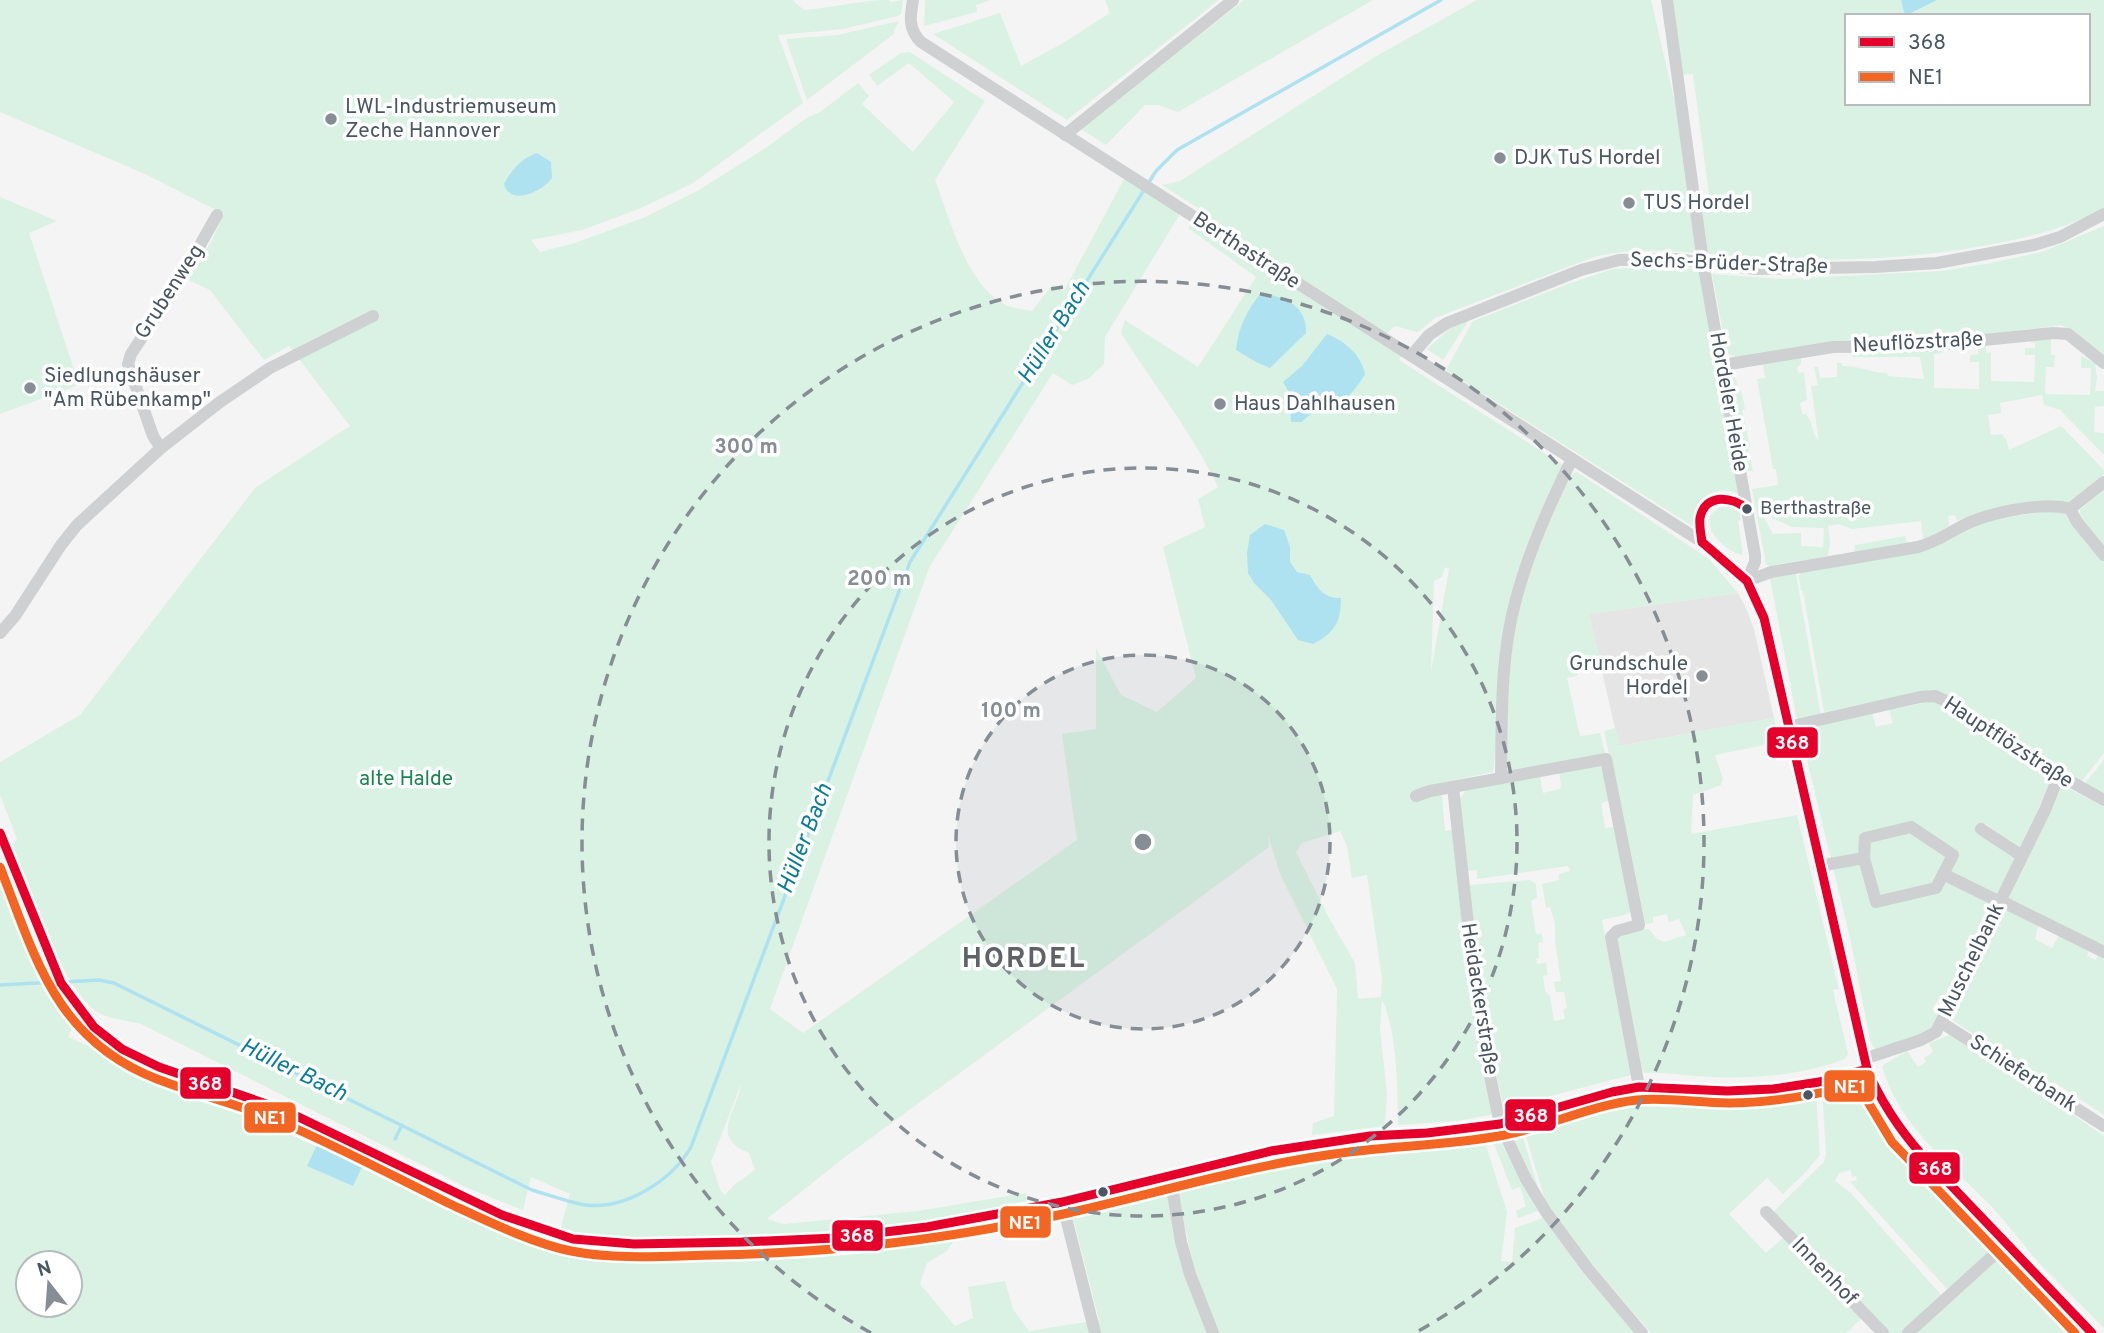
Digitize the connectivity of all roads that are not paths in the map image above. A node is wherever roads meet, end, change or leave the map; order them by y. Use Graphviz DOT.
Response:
graph roads {
  1 [pos="913,0"];
  2 [pos="1233,0"];
  3 [pos="1667,0"];
  4 [pos="1065,135"];
  5 [pos="2104,214"];
  6 [pos="217,215"];
  7 [pos="1703,262"];
  8 [pos="373,316"];
  9 [pos="1412,355"];
  10 [pos="2104,363"];
  11 [pos="1723,365"];
  12 [pos="161,448"];
  13 [pos="1572,459"];
  14 [pos="2104,482"];
  15 [pos="2070,509"];
  16 [pos="2104,555"];
  17 [pos="1747,580"];
  18 [pos="0,633"];
  19 [pos="1788,727"];
  20 [pos="2059,775"];
  21 [pos="1501,778"];
  22 [pos="1453,787"];
  23 [pos="1416,796"];
  24 [pos="2104,800"];
  25 [pos="1981,829"];
  26 [pos="0,833"];
  27 [pos="2022,856"];
  28 [pos="1864,858"];
  29 [pos="1819,866"];
  30 [pos="1943,874"];
  31 [pos="2000,901"];
  32 [pos="2104,952"];
  33 [pos="1941,1023"];
  34 [pos="1865,1064"];
  35 [pos="1639,1087"];
  36 [pos="1500,1124"];
  37 [pos="2104,1126"];
  38 [pos="1170,1175"];
  39 [pos="1062,1202"];
  40 [pos="1766,1212"];
  41 [pos="2006,1244"];
  42 [pos="1095,1333"];
  43 [pos="1213,1333"];
  44 [pos="1642,1333"];
  45 [pos="1883,1333"];
  46 [pos="1908,1333"];
  47 [pos="2092,1333"];
  1 -- 4 [label="street, Berthastraße"];
  2 -- 4 [label="street"];
  3 -- 7 [label="street, Hordeler Heide"];
  4 -- 9 [label="street, Berthastraße"];
  5 -- 7 [label="street, Sechs-Brüder-Straße"];
  6 -- 12 [label="street, Grubenweg"];
  7 -- 9 [label="street, Sechs-Brüder-Straße"];
  7 -- 11 [label="street, Hordeler Heide"];
  8 -- 12 [label="street"];
  9 -- 13 [label="street, Berthastraße"];
  10 -- 11 [label="street, Neuflözstraße"];
  11 -- 17 [label="street, Hordeler Heide"];
  12 -- 18 [label="street"];
  13 -- 17 [label="street, Berthastraße"];
  13 -- 21 [label="street"];
  14 -- 15 [label="street"];
  15 -- 16 [label="street"];
  15 -- 17 [label="street"];
  17 -- 19 [label="street"];
  19 -- 20 [label="street, Hauptflözstraße"];
  19 -- 29 [label="street"];
  20 -- 24 [label="street, Hauptflözstraße"];
  20 -- 27 [label="street, Muschelbank"];
  21 -- 22 [label="street"];
  21 -- 35 [label="street"];
  22 -- 23 [label="street"];
  22 -- 36 [label="street, Heidackerstraße"];
  25 -- 27 [label="street"];
  26 -- 39 [label="street, Muschelbank"];
  27 -- 31 [label="street, Muschelbank"];
  28 -- 29 [label="street"];
  28 -- 30 [label="street"];
  28 -- 30 [label="street"];
  29 -- 34 [label="street"];
  30 -- 31 [label="street"];
  31 -- 32 [label="street"];
  31 -- 33 [label="street, Muschelbank"];
  33 -- 34 [label="street, Muschelbank"];
  33 -- 37 [label="street, Schieferbank"];
  34 -- 35 [label="street, Muschelbank"];
  34 -- 41 [label="street"];
  35 -- 36 [label="street, Muschelbank"];
  36 -- 38 [label="street, Muschelbank"];
  36 -- 44 [label="street, Heidackerstraße"];
  38 -- 39 [label="street, Muschelbank"];
  38 -- 43 [label="street"];
  39 -- 42 [label="street"];
  40 -- 45 [label="street, Innenhof"];
  41 -- 46 [label="street"];
  41 -- 47 [label="street"];
}
